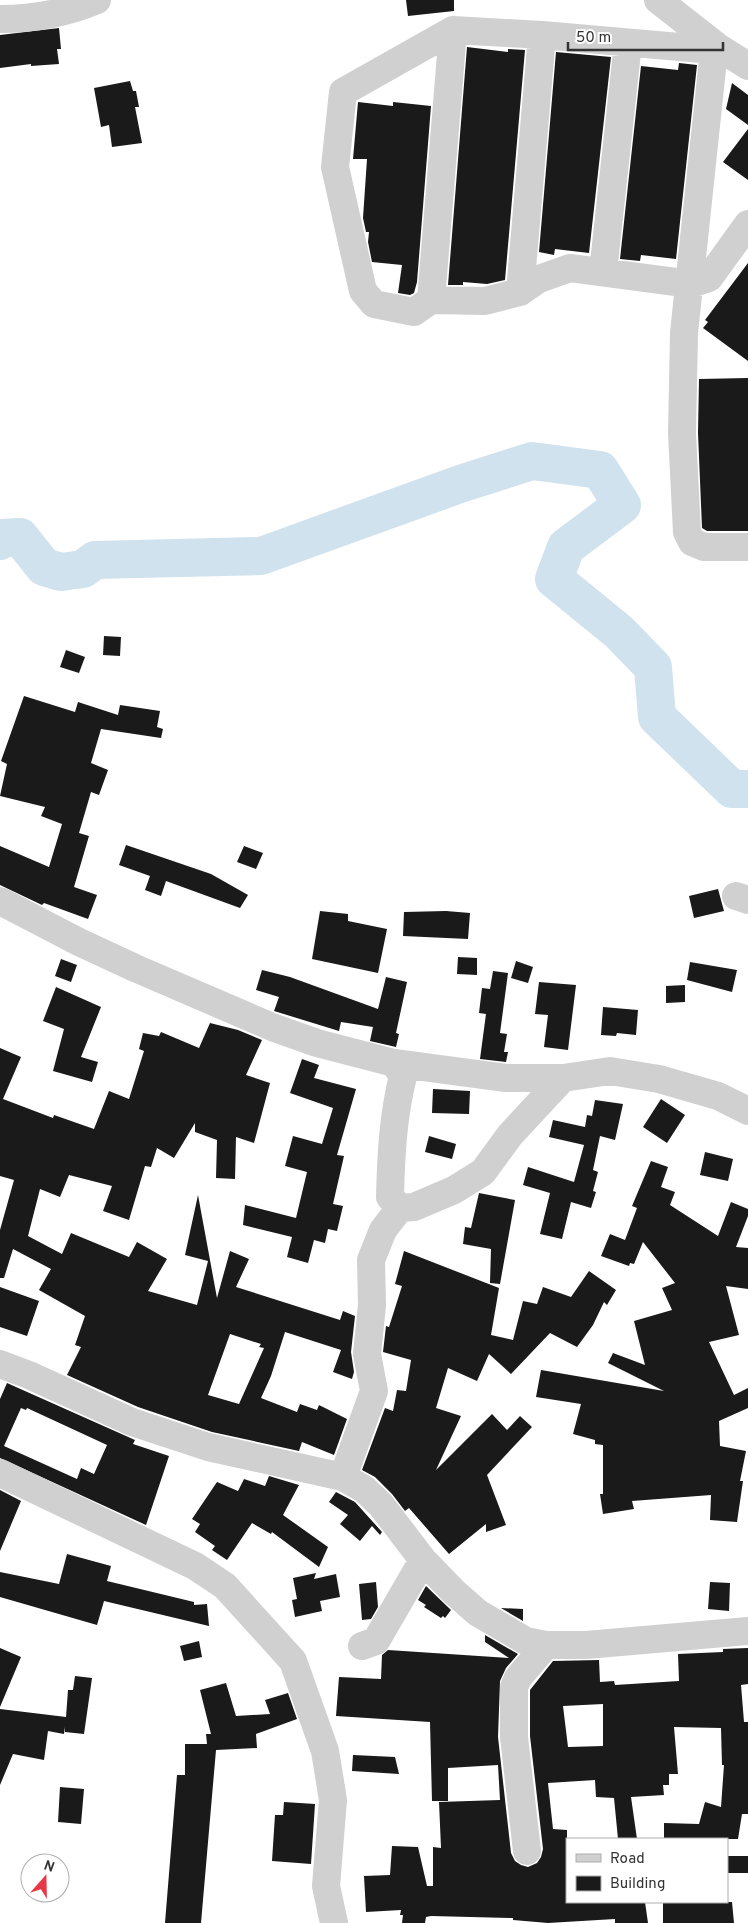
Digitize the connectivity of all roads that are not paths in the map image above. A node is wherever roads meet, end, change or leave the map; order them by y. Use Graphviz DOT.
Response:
graph roads {
  1 [pos="97,0"];
  2 [pos="658,0"];
  3 [pos="0,19"];
  4 [pos="453,30"];
  5 [pos="542,35"];
  6 [pos="628,43"];
  7 [pos="716,49"];
  8 [pos="748,66"];
  9 [pos="748,224"];
  10 [pos="602,272"];
  11 [pos="691,284"];
  12 [pos="520,292"];
  13 [pos="431,300"];
  14 [pos="748,547"];
  15 [pos="0,900"];
  16 [pos="394,1063"];
  17 [pos="563,1078"];
  18 [pos="748,1111"];
  19 [pos="400,1208"];
  20 [pos="0,1364"];
  21 [pos="0,1473"];
  22 [pos="344,1477"];
  23 [pos="423,1560"];
  24 [pos="748,1631"];
  25 [pos="362,1646"];
  26 [pos="546,1646"];
  27 [pos="527,1852"];
  28 [pos="334,1923"];
  1 -- 3 [label="street"];
  2 -- 7 [label="street"];
  4 -- 5 [label="street"];
  4 -- 13 [label="street"];
  4 -- 13 [label="street"];
  5 -- 6 [label="street"];
  5 -- 12 [label="street"];
  6 -- 7 [label="street"];
  6 -- 10 [label="street"];
  7 -- 8 [label="street"];
  7 -- 11 [label="street"];
  9 -- 11 [label="street"];
  10 -- 11 [label="street"];
  10 -- 12 [label="street"];
  11 -- 14 [label="street"];
  12 -- 13 [label="street"];
  15 -- 16 [label="street"];
  16 -- 17 [label="street"];
  16 -- 19 [label="street"];
  17 -- 18 [label="street"];
  17 -- 19 [label="street"];
  19 -- 22 [label="street"];
  20 -- 22 [label="street"];
  21 -- 28 [label="street"];
  22 -- 23 [label="street"];
  23 -- 25 [label="street"];
  23 -- 26 [label="street"];
  24 -- 26 [label="street"];
  26 -- 27 [label="street"];
}
